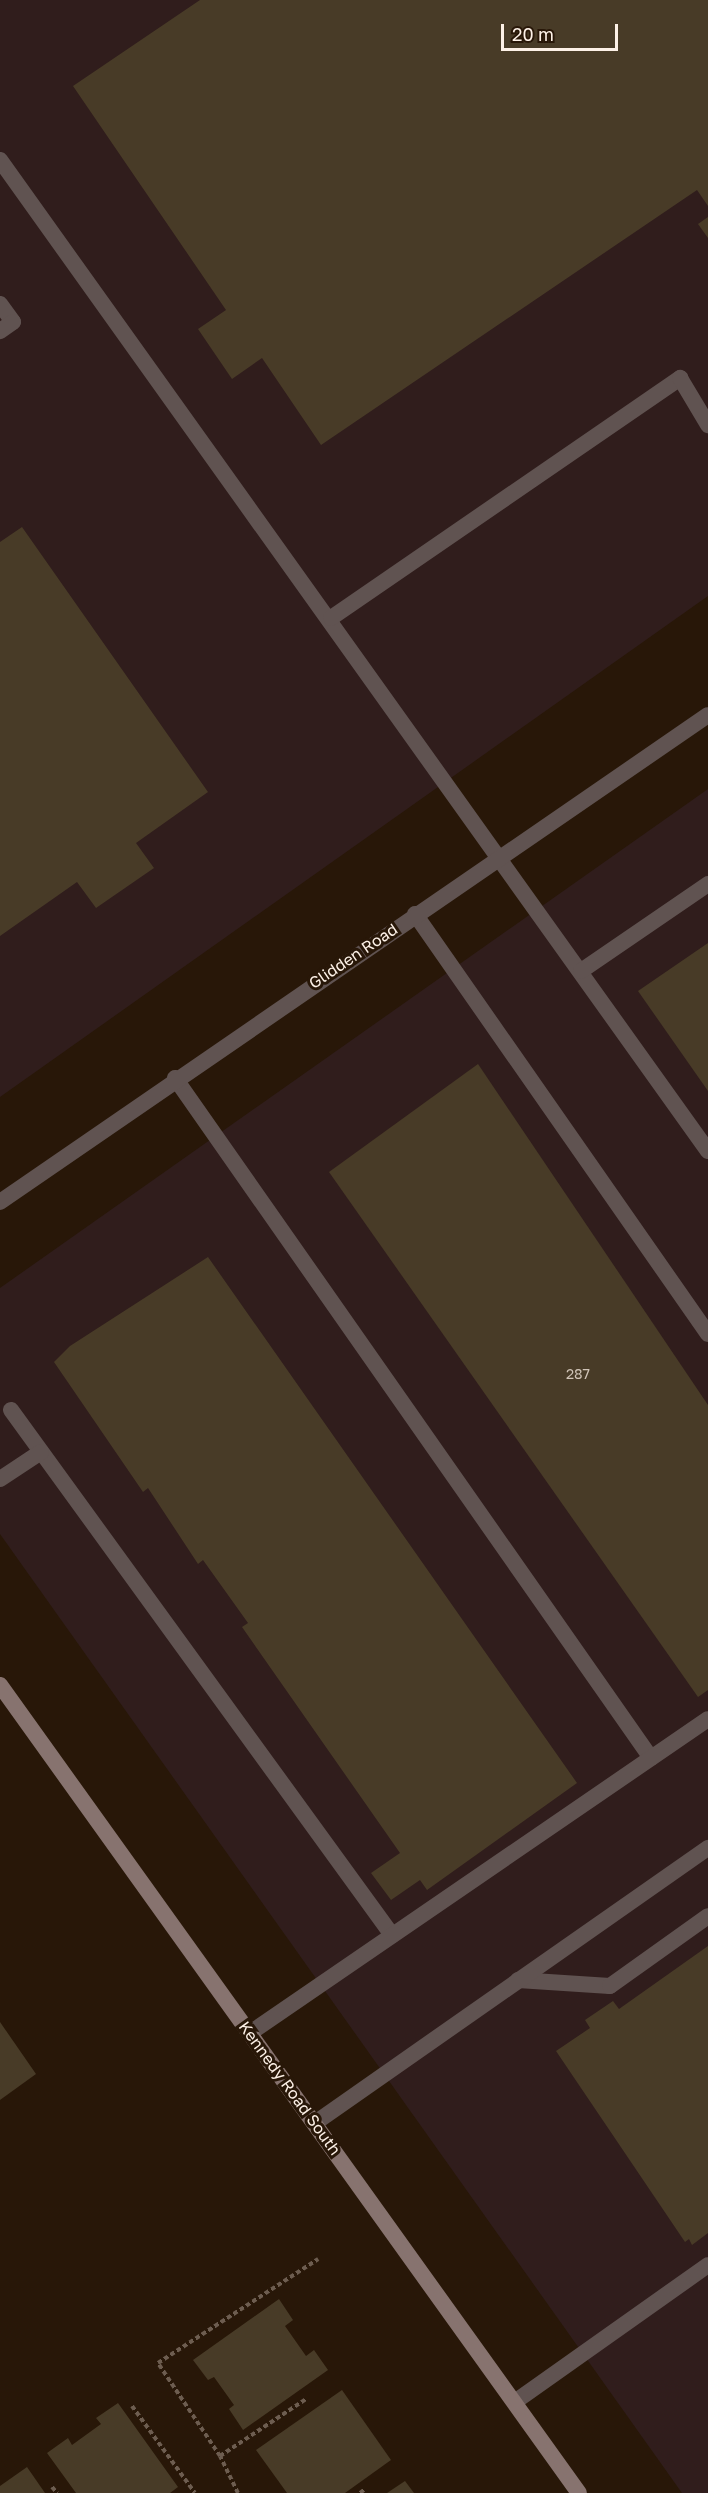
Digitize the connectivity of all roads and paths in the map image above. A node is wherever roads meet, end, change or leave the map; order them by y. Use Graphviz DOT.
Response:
graph roads {
  1 [pos="0,160"];
  2 [pos="0,304"];
  3 [pos="0,331"];
  4 [pos="708,425"];
  5 [pos="331,618"];
  6 [pos="708,715"];
  7 [pos="501,855"];
  8 [pos="708,884"];
  9 [pos="415,914"];
  10 [pos="581,971"];
  11 [pos="175,1078"];
  12 [pos="708,1151"];
  13 [pos="0,1202"];
  14 [pos="708,1334"];
  15 [pos="11,1410"];
  16 [pos="41,1452"];
  17 [pos="0,1479"];
  18 [pos="0,1685"];
  19 [pos="708,1719"];
  20 [pos="651,1758"];
  21 [pos="708,1848"];
  22 [pos="708,1916"];
  23 [pos="392,1935"];
  24 [pos="518,1980"];
  25 [pos="250,2033"];
  26 [pos="315,2122"];
  27 [pos="318,2259"];
  28 [pos="708,2265"];
  29 [pos="306,2399"];
  30 [pos="516,2402"];
  31 [pos="132,2406"];
  32 [pos="220,2456"];
  33 [pos="52,2487"];
  34 [pos="365,2489"];
  35 [pos="57,2493"];
  36 [pos="195,2493"];
  37 [pos="238,2493"];
  38 [pos="360,2493"];
  39 [pos="579,2493"];
  1 -- 5 [label="street"];
  2 -- 3 [label="street"];
  4 -- 5 [label="street"];
  5 -- 7 [label="street"];
  6 -- 7 [label="street, Glidden Road"];
  7 -- 9 [label="street, Glidden Road"];
  7 -- 10 [label="street"];
  8 -- 10 [label="street"];
  9 -- 11 [label="street, Glidden Road"];
  9 -- 14 [label="street"];
  10 -- 12 [label="street"];
  11 -- 13 [label="street, Glidden Road"];
  11 -- 20 [label="street"];
  15 -- 16 [label="street"];
  16 -- 17 [label="street"];
  16 -- 23 [label="street"];
  18 -- 25 [label="main road, Kennedy Road South"];
  19 -- 20 [label="street"];
  20 -- 23 [label="street"];
  21 -- 24 [label="street"];
  22 -- 24 [label="street"];
  23 -- 25 [label="street"];
  24 -- 26 [label="street"];
  25 -- 26 [label="main road, Kennedy Road South"];
  26 -- 30 [label="main road, Kennedy Road South"];
  27 -- 32 [label="path"];
  28 -- 30 [label="street"];
  29 -- 32 [label="path"];
  30 -- 39 [label="main road, Kennedy Road South"];
  31 -- 36 [label="path"];
  32 -- 37 [label="path"];
  33 -- 35 [label="path"];
  34 -- 38 [label="path"];
}
